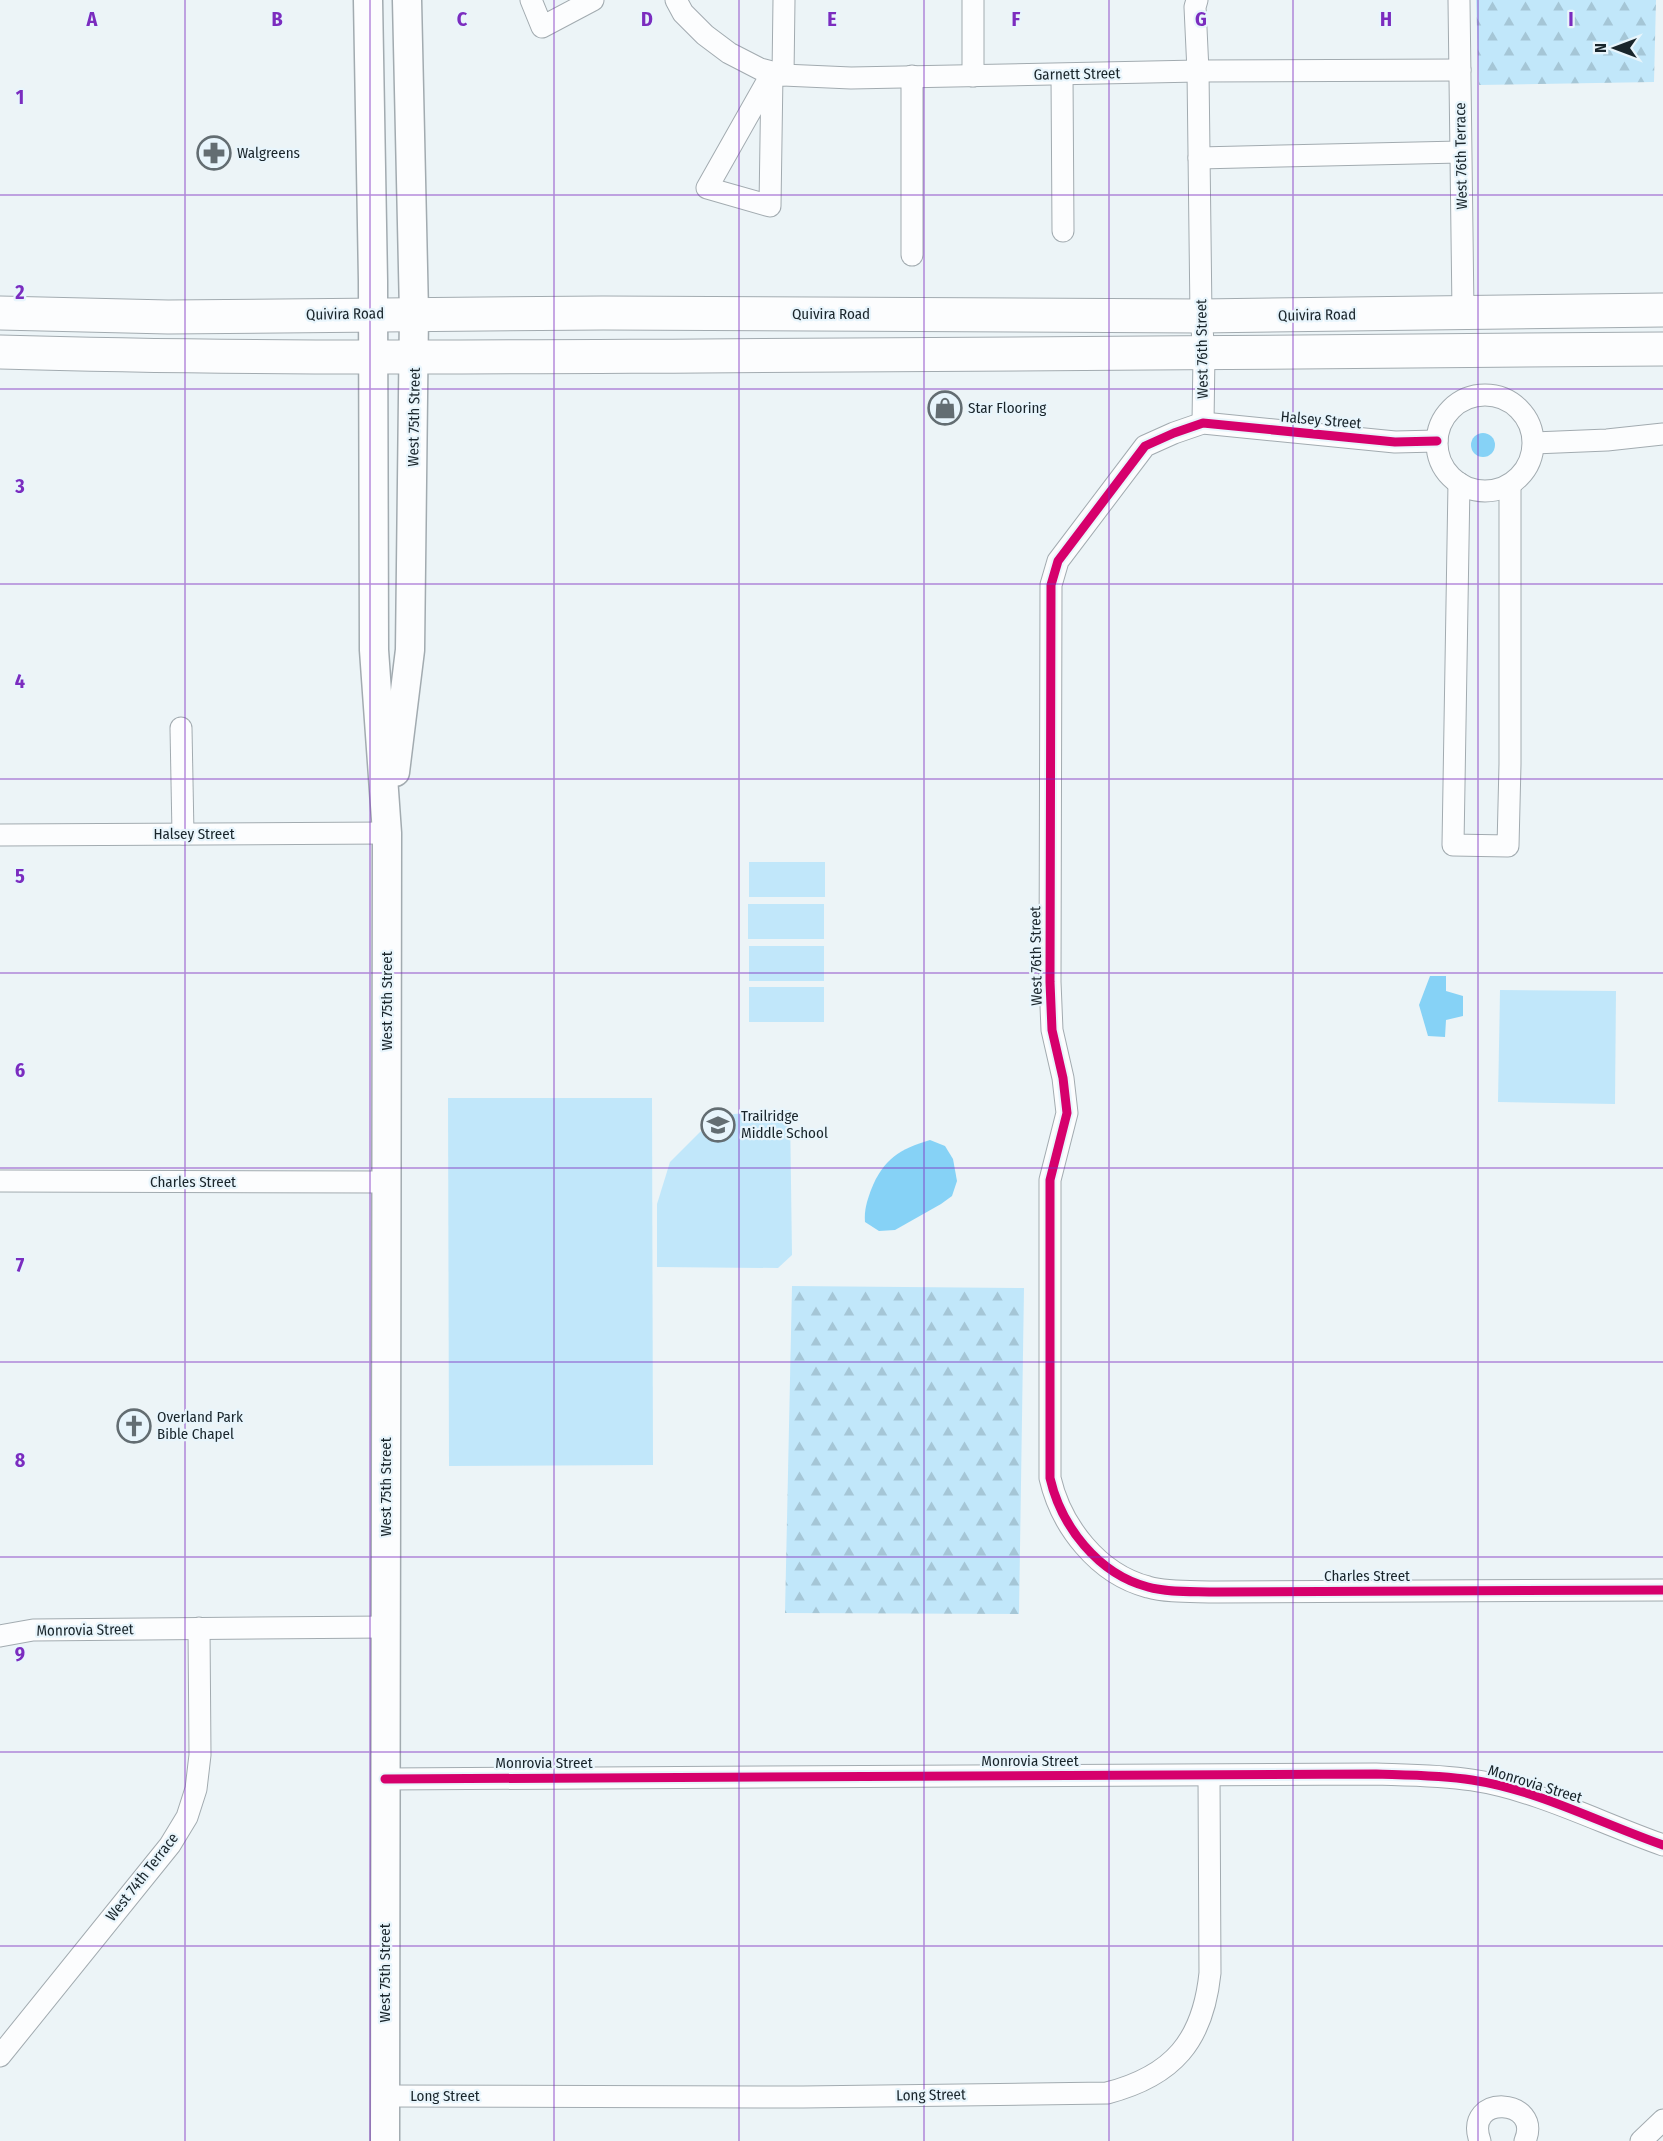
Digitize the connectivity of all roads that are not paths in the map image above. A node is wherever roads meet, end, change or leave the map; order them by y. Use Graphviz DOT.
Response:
graph roads {
  1 [pos="368,0"];
  2 [pos="407,0"];
  3 [pos="531,0"];
  4 [pos="593,0"];
  5 [pos="676,0"];
  6 [pos="784,0"];
  7 [pos="973,0"];
  8 [pos="1459,0"];
  9 [pos="1194,2"];
  10 [pos="1460,70"];
  11 [pos="1198,71"];
  12 [pos="778,74"];
  13 [pos="1062,75"];
  14 [pos="912,76"];
  15 [pos="973,76"];
  16 [pos="1460,152"];
  17 [pos="1199,158"];
  18 [pos="1063,231"];
  19 [pos="912,255"];
  20 [pos="1663,310"];
  21 [pos="1463,312"];
  22 [pos="10,313"];
  23 [pos="414,313"];
  24 [pos="373,314"];
  25 [pos="1201,316"];
  26 [pos="1663,349"];
  27 [pos="9,353"];
  28 [pos="1204,354"];
  29 [pos="373,356"];
  30 [pos="414,357"];
  31 [pos="1203,423"];
  32 [pos="1663,434"];
  33 [pos="1437,441"];
  34 [pos="1534,442"];
  35 [pos="1459,483"];
  36 [pos="1510,484"];
  37 [pos="182,728"];
  38 [pos="387,833"];
  39 [pos="183,834"];
  40 [pos="0,835"];
  41 [pos="0,1181"];
  42 [pos="386,1182"];
  43 [pos="1084,1546"];
  44 [pos="1663,1590"];
  45 [pos="386,1627"];
  46 [pos="199,1628"];
  47 [pos="0,1636"];
  48 [pos="1209,1776"];
  49 [pos="385,1779"];
  50 [pos="1663,1845"];
  51 [pos="0,2056"];
  52 [pos="385,2096"];
  53 [pos="1663,2120"];
  54 [pos="385,2141"];
  55 [pos="1480,2141"];
  56 [pos="1525,2141"];
  57 [pos="1641,2141"];
  1 -- 24 [label="main road, West 75th Street"];
  2 -- 23 [label="main road, West 75th Street"];
  3 -- 4 [label="street"];
  5 -- 12 [label="street, Garnett Street"];
  6 -- 12 [label="street"];
  7 -- 15 [label="street"];
  8 -- 10 [label="street, West 76th Terrace"];
  9 -- 11 [label="street, West 76th Street"];
  10 -- 11 [label="street, Garnett Street"];
  10 -- 16 [label="street, West 76th Terrace"];
  11 -- 13 [label="street, Garnett Street"];
  11 -- 17 [label="street, West 76th Street"];
  12 -- 12 [label="street"];
  12 -- 14 [label="street, Garnett Street"];
  13 -- 15 [label="street, Garnett Street"];
  13 -- 18 [label="street"];
  14 -- 15 [label="street, Garnett Street"];
  14 -- 19 [label="street"];
  16 -- 17 [label="street"];
  16 -- 21 [label="street, West 76th Terrace"];
  17 -- 25 [label="street, West 76th Street"];
  20 -- 21 [label="main road, Quivira Road"];
  21 -- 25 [label="main road, Quivira Road"];
  22 -- 24 [label="main road, Quivira Road"];
  22 -- 27 [label="main road"];
  23 -- 24 [label="main road, Quivira Road"];
  23 -- 25 [label="main road, Quivira Road"];
  23 -- 30 [label="main road, West 75th Street"];
  24 -- 29 [label="main road, West 75th Street"];
  25 -- 28 [label="street, West 76th Street"];
  26 -- 28 [label="main road"];
  27 -- 29 [label="main road"];
  28 -- 30 [label="main road"];
  28 -- 31 [label="street, West 76th Street"];
  29 -- 30 [label="main road"];
  29 -- 38 [label="main road, West 75th Street"];
  30 -- 38 [label="main road, West 75th Street"];
  31 -- 33 [label="street, Halsey Street"];
  31 -- 43 [label="street, West 76th Street"];
  32 -- 34 [label="street"];
  33 -- 34 [label="street"];
  33 -- 35 [label="street"];
  34 -- 36 [label="street"];
  35 -- 36 [label="street"];
  35 -- 36 [label="street"];
  37 -- 39 [label="street"];
  38 -- 39 [label="street, Halsey Street"];
  38 -- 42 [label="main road, West 75th Street"];
  39 -- 40 [label="street, Halsey Street"];
  41 -- 42 [label="street, Charles Street"];
  42 -- 45 [label="main road, West 75th Street"];
  43 -- 44 [label="street, Charles Street"];
  45 -- 46 [label="street, Monrovia Street"];
  45 -- 49 [label="main road, West 75th Street"];
  46 -- 47 [label="street, Monrovia Street"];
  46 -- 51 [label="street, West 74th Terrace"];
  48 -- 49 [label="street, Monrovia Street"];
  48 -- 50 [label="street, Monrovia Street"];
  48 -- 52 [label="street, Long Street"];
  49 -- 52 [label="main road, West 75th Street"];
  52 -- 54 [label="main road, West 75th Street"];
  53 -- 57 [label="street"];
  55 -- 56 [label="street"];
}
